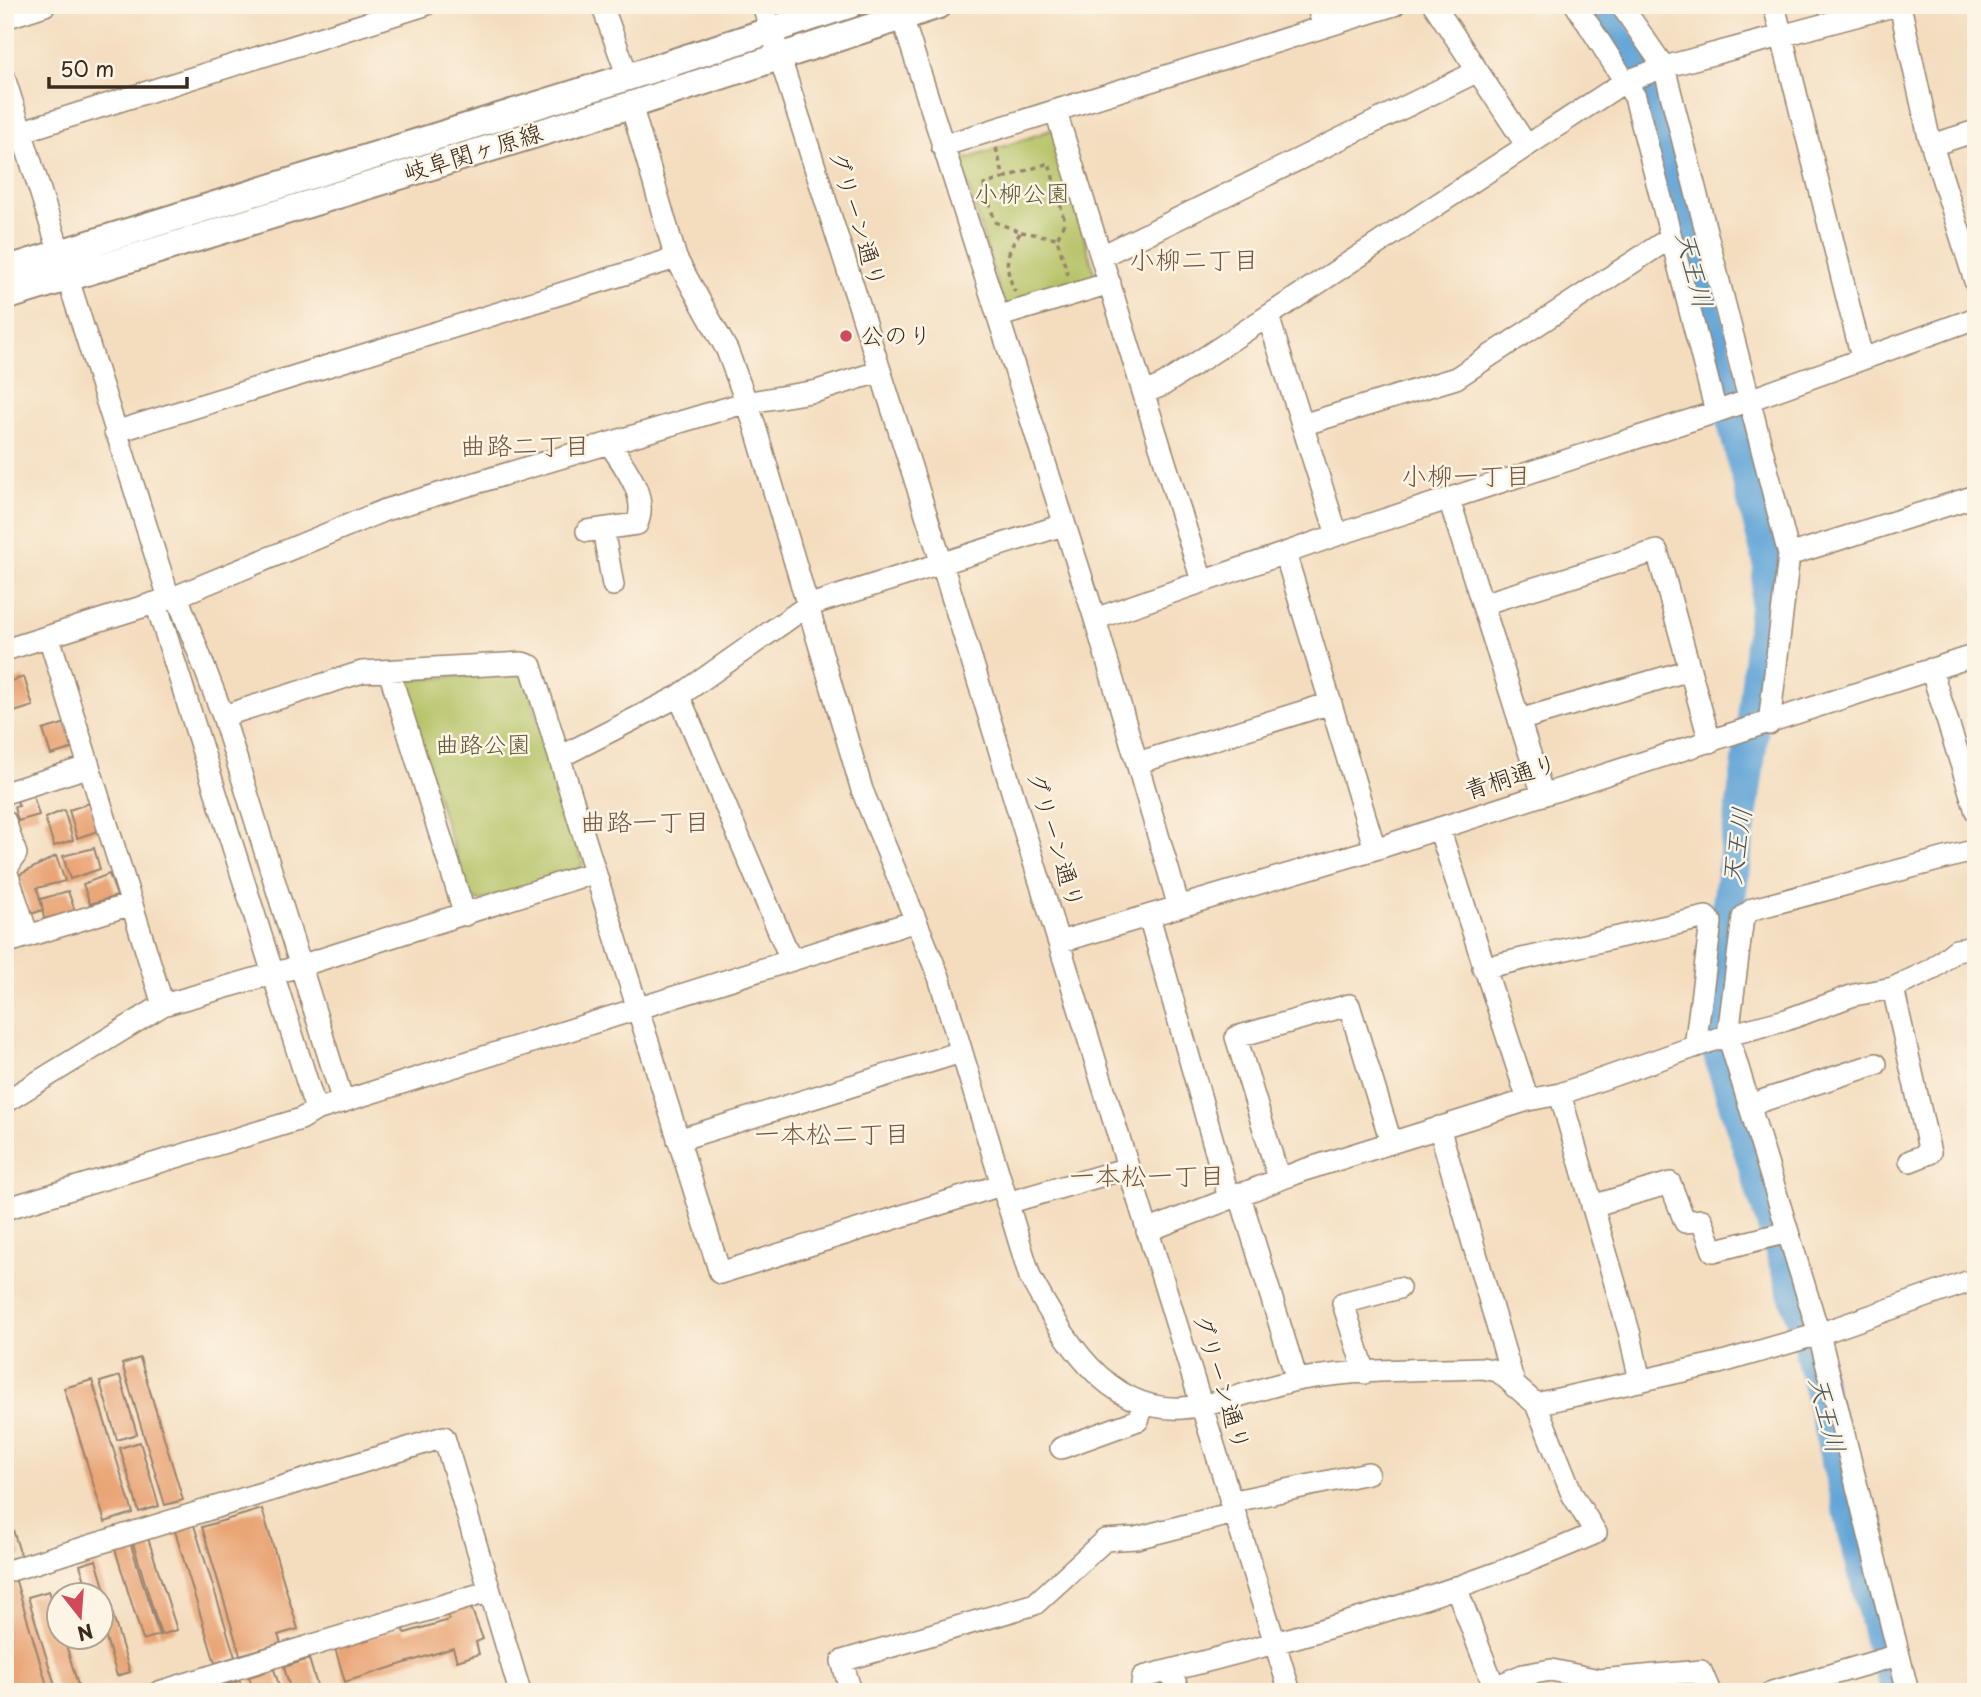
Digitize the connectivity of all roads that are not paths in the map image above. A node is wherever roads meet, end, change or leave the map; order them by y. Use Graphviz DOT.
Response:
graph roads {
  1 [pos="45,5"];
  2 [pos="425,5"];
  3 [pos="602,5"];
  4 [pos="763,5"];
  5 [pos="849,5"];
  6 [pos="939,5"];
  7 [pos="1317,5"];
  8 [pos="1394,5"];
  9 [pos="1434,5"];
  10 [pos="1576,5"];
  11 [pos="1621,5"];
  12 [pos="1774,5"];
  13 [pos="1898,5"];
  14 [pos="902,17"];
  15 [pos="5,18"];
  16 [pos="1324,27"];
  17 [pos="771,31"];
  18 [pos="1781,34"];
  19 [pos="779,58"];
  20 [pos="1664,66"];
  21 [pos="1476,72"];
  22 [pos="628,77"];
  23 [pos="5,80"];
  24 [pos="1624,82"];
  25 [pos="631,105"];
  26 [pos="1056,112"];
  27 [pos="1976,131"];
  28 [pos="20,132"];
  29 [pos="1932,145"];
  30 [pos="942,146"];
  31 [pos="1527,146"];
  32 [pos="1670,238"];
  33 [pos="1102,256"];
  34 [pos="676,258"];
  35 [pos="61,265"];
  36 [pos="5,270"];
  37 [pos="1110,283"];
  38 [pos="1976,284"];
  39 [pos="5,297"];
  40 [pos="1000,316"];
  41 [pos="1268,316"];
  42 [pos="1976,318"];
  43 [pos="1863,358"];
  44 [pos="878,372"];
  45 [pos="1144,393"];
  46 [pos="1750,399"];
  47 [pos="744,403"];
  48 [pos="1716,412"];
  49 [pos="1302,425"];
  50 [pos="116,432"];
  51 [pos="609,443"];
  52 [pos="1976,496"];
  53 [pos="1449,499"];
  54 [pos="1063,525"];
  55 [pos="1338,535"];
  56 [pos="1285,553"];
  57 [pos="1789,555"];
  58 [pos="942,564"];
  59 [pos="1202,581"];
  60 [pos="613,585"];
  61 [pos="167,599"];
  62 [pos="1482,604"];
  63 [pos="807,606"];
  64 [pos="1095,619"];
  65 [pos="49,637"];
  66 [pos="5,650"];
  67 [pos="1976,655"];
  68 [pos="1931,669"];
  69 [pos="1689,670"];
  70 [pos="389,671"];
  71 [pos="679,696"];
  72 [pos="1331,703"];
  73 [pos="223,716"];
  74 [pos="1519,720"];
  75 [pos="1769,724"];
  76 [pos="1710,742"];
  77 [pos="560,757"];
  78 [pos="1137,763"];
  79 [pos="87,767"];
  80 [pos="5,793"];
  81 [pos="1542,795"];
  82 [pos="1976,811"];
  83 [pos="5,821"];
  84 [pos="1439,828"];
  85 [pos="1375,849"];
  86 [pos="1976,850"];
  87 [pos="595,872"];
  88 [pos="132,904"];
  89 [pos="1179,907"];
  90 [pos="465,915"];
  91 [pos="1149,916"];
  92 [pos="916,921"];
  93 [pos="27,936"];
  94 [pos="1059,942"];
  95 [pos="5,943"];
  96 [pos="1976,947"];
  97 [pos="791,960"];
  98 [pos="300,966"];
  99 [pos="1483,968"];
  100 [pos="273,974"];
  101 [pos="1893,988"];
  102 [pos="163,1005"];
  103 [pos="638,1009"];
  104 [pos="1728,1035"];
  105 [pos="1695,1047"];
  106 [pos="961,1052"];
  107 [pos="1877,1064"];
  108 [pos="1560,1094"];
  109 [pos="1528,1100"];
  110 [pos="5,1102"];
  111 [pos="343,1102"];
  112 [pos="1749,1105"];
  113 [pos="316,1110"];
  114 [pos="1439,1127"];
  115 [pos="678,1140"];
  116 [pos="1391,1142"];
  117 [pos="1910,1161"];
  118 [pos="1128,1168"];
  119 [pos="1279,1179"];
  120 [pos="1004,1194"];
  121 [pos="1234,1196"];
  122 [pos="1592,1206"];
  123 [pos="5,1209"];
  124 [pos="1147,1230"];
  125 [pos="1788,1232"];
  126 [pos="1976,1279"];
  127 [pos="1399,1288"];
  128 [pos="1819,1334"];
  129 [pos="1365,1373"];
  130 [pos="1297,1380"];
  131 [pos="1640,1381"];
  132 [pos="1516,1389"];
  133 [pos="1144,1404"];
  134 [pos="1201,1404"];
  135 [pos="1536,1404"];
  136 [pos="1061,1448"];
  137 [pos="1368,1473"];
  138 [pos="1232,1508"];
  139 [pos="5,1572"];
  140 [pos="1456,1587"];
  141 [pos="490,1591"];
  142 [pos="1276,1644"];
  143 [pos="1898,1655"];
  144 [pos="1171,1671"];
  145 [pos="1496,1689"];
  146 [pos="159,1692"];
  147 [pos="520,1692"];
  148 [pos="851,1692"];
  149 [pos="1141,1692"];
  150 [pos="1178,1692"];
  151 [pos="1290,1692"];
  152 [pos="1710,1692"];
  153 [pos="1772,1692"];
  154 [pos="1908,1692"];
  1 -- 15 [label="street"];
  2 -- 28 [label="street"];
  3 -- 22 [label="street"];
  4 -- 17 [label="street, グリーン通り"];
  5 -- 17 [label="main road, 岐阜関ヶ原線"];
  6 -- 14 [label="main road, 岐阜関ヶ原線"];
  7 -- 16 [label="street"];
  8 -- 16 [label="street"];
  9 -- 21 [label="street"];
  10 -- 24 [label="street"];
  11 -- 20 [label="street"];
  12 -- 18 [label="street"];
  13 -- 18 [label="street"];
  13 -- 29 [label="street"];
  14 -- 19 [label="main road, 岐阜関ヶ原線"];
  14 -- 30 [label="street"];
  16 -- 26 [label="street"];
  17 -- 19 [label="street, グリーン通り"];
  17 -- 22 [label="main road, 岐阜関ヶ原線"];
  18 -- 20 [label="street"];
  18 -- 43 [label="street"];
  19 -- 25 [label="main road, 岐阜関ヶ原線"];
  19 -- 44 [label="street, グリーン通り"];
  20 -- 24 [label="street"];
  20 -- 46 [label="street"];
  21 -- 31 [label="street"];
  21 -- 33 [label="street"];
  22 -- 35 [label="main road, 岐阜関ヶ原線"];
  23 -- 28 [label="street"];
  24 -- 31 [label="street"];
  24 -- 32 [label="street"];
  25 -- 34 [label="street"];
  25 -- 35 [label="main road, 岐阜関ヶ原線"];
  26 -- 30 [label="street"];
  26 -- 33 [label="street"];
  27 -- 29 [label="street"];
  28 -- 35 [label="street"];
  29 -- 38 [label="street"];
  30 -- 40 [label="street"];
  31 -- 41 [label="street"];
  32 -- 48 [label="street"];
  32 -- 49 [label="street"];
  33 -- 37 [label="street"];
  34 -- 47 [label="street"];
  34 -- 50 [label="street"];
  35 -- 36 [label="main road, 岐阜関ヶ原線"];
  35 -- 39 [label="main road, 岐阜関ヶ原線"];
  35 -- 50 [label="street"];
  37 -- 40 [label="street"];
  37 -- 45 [label="street"];
  40 -- 54 [label="street"];
  41 -- 45 [label="street"];
  41 -- 49 [label="street"];
  42 -- 43 [label="street"];
  43 -- 46 [label="street"];
  44 -- 47 [label="street"];
  44 -- 58 [label="street, グリーン通り"];
  45 -- 59 [label="street"];
  46 -- 48 [label="street"];
  46 -- 57 [label="street"];
  47 -- 51 [label="street"];
  47 -- 63 [label="street"];
  48 -- 53 [label="street"];
  49 -- 55 [label="street"];
  50 -- 61 [label="street"];
  51 -- 60 [label="street"];
  51 -- 61 [label="street"];
  52 -- 57 [label="street"];
  53 -- 55 [label="street"];
  53 -- 62 [label="street"];
  54 -- 58 [label="street"];
  54 -- 64 [label="street"];
  55 -- 56 [label="street"];
  56 -- 59 [label="street"];
  56 -- 72 [label="street"];
  57 -- 75 [label="street"];
  58 -- 63 [label="street"];
  58 -- 94 [label="street, グリーン通り"];
  59 -- 64 [label="street"];
  61 -- 65 [label="street"];
  61 -- 73 [label="street"];
  61 -- 100 [label="street"];
  62 -- 69 [label="street"];
  62 -- 74 [label="street"];
  63 -- 71 [label="street"];
  63 -- 92 [label="street"];
  64 -- 78 [label="street"];
  65 -- 66 [label="street"];
  65 -- 79 [label="street"];
  67 -- 68 [label="street, 青桐通り"];
  68 -- 75 [label="street, 青桐通り"];
  68 -- 82 [label="street"];
  69 -- 74 [label="street"];
  69 -- 76 [label="street"];
  70 -- 73 [label="street"];
  70 -- 77 [label="street"];
  70 -- 90 [label="street"];
  71 -- 77 [label="street"];
  71 -- 97 [label="street"];
  72 -- 78 [label="street"];
  72 -- 85 [label="street"];
  73 -- 98 [label="street"];
  74 -- 81 [label="street"];
  75 -- 76 [label="street, 青桐通り"];
  76 -- 81 [label="street, 青桐通り"];
  77 -- 87 [label="street"];
  78 -- 89 [label="street"];
  79 -- 80 [label="street"];
  79 -- 88 [label="street"];
  81 -- 84 [label="street, 青桐通り"];
  83 -- 93 [label="street"];
  84 -- 85 [label="street, 青桐通り"];
  84 -- 99 [label="street"];
  85 -- 89 [label="street, 青桐通り"];
  86 -- 104 [label="street"];
  87 -- 90 [label="street"];
  87 -- 103 [label="street"];
  88 -- 93 [label="street"];
  88 -- 102 [label="street"];
  89 -- 91 [label="street, 青桐通り"];
  90 -- 98 [label="street"];
  91 -- 94 [label="street, 青桐通り"];
  91 -- 121 [label="street"];
  92 -- 97 [label="street"];
  92 -- 106 [label="street"];
  93 -- 95 [label="street"];
  94 -- 118 [label="street, グリーン通り"];
  96 -- 101 [label="street"];
  97 -- 103 [label="street"];
  98 -- 100 [label="street"];
  98 -- 111 [label="street"];
  99 -- 105 [label="street"];
  99 -- 109 [label="street"];
  100 -- 102 [label="street"];
  100 -- 113 [label="street"];
  101 -- 104 [label="street"];
  101 -- 117 [label="street"];
  102 -- 110 [label="street"];
  103 -- 111 [label="street"];
  103 -- 115 [label="street"];
  104 -- 105 [label="street"];
  104 -- 112 [label="street"];
  105 -- 108 [label="street"];
  106 -- 115 [label="street"];
  106 -- 120 [label="street"];
  107 -- 112 [label="street"];
  108 -- 109 [label="street"];
  108 -- 122 [label="street"];
  109 -- 114 [label="street"];
  111 -- 113 [label="street"];
  112 -- 125 [label="street"];
  113 -- 123 [label="street"];
  114 -- 116 [label="street"];
  114 -- 132 [label="street"];
  115 -- 120 [label="street"];
  116 -- 119 [label="street"];
  116 -- 119 [label="street"];
  118 -- 120 [label="street"];
  118 -- 124 [label="street, グリーン通り"];
  119 -- 121 [label="street"];
  120 -- 133 [label="street"];
  121 -- 124 [label="street"];
  121 -- 130 [label="street"];
  122 -- 125 [label="street"];
  122 -- 131 [label="street"];
  124 -- 134 [label="street, グリーン通り"];
  125 -- 128 [label="street"];
  126 -- 128 [label="street"];
  127 -- 129 [label="street"];
  128 -- 131 [label="street"];
  128 -- 143 [label="street"];
  129 -- 130 [label="street"];
  129 -- 132 [label="street"];
  130 -- 134 [label="street"];
  131 -- 135 [label="street"];
  132 -- 135 [label="street"];
  133 -- 134 [label="street"];
  133 -- 136 [label="street"];
  134 -- 138 [label="street, グリーン通り"];
  135 -- 140 [label="street"];
  137 -- 138 [label="street"];
  138 -- 142 [label="street, グリーン通り"];
  138 -- 148 [label="street"];
  139 -- 141 [label="street"];
  140 -- 142 [label="street"];
  140 -- 145 [label="street"];
  141 -- 146 [label="street"];
  141 -- 147 [label="street"];
  142 -- 144 [label="street"];
  142 -- 151 [label="street, グリーン通り"];
  143 -- 153 [label="street"];
  143 -- 154 [label="street"];
  144 -- 149 [label="street"];
  144 -- 150 [label="street"];
  145 -- 152 [label="street"];
}
